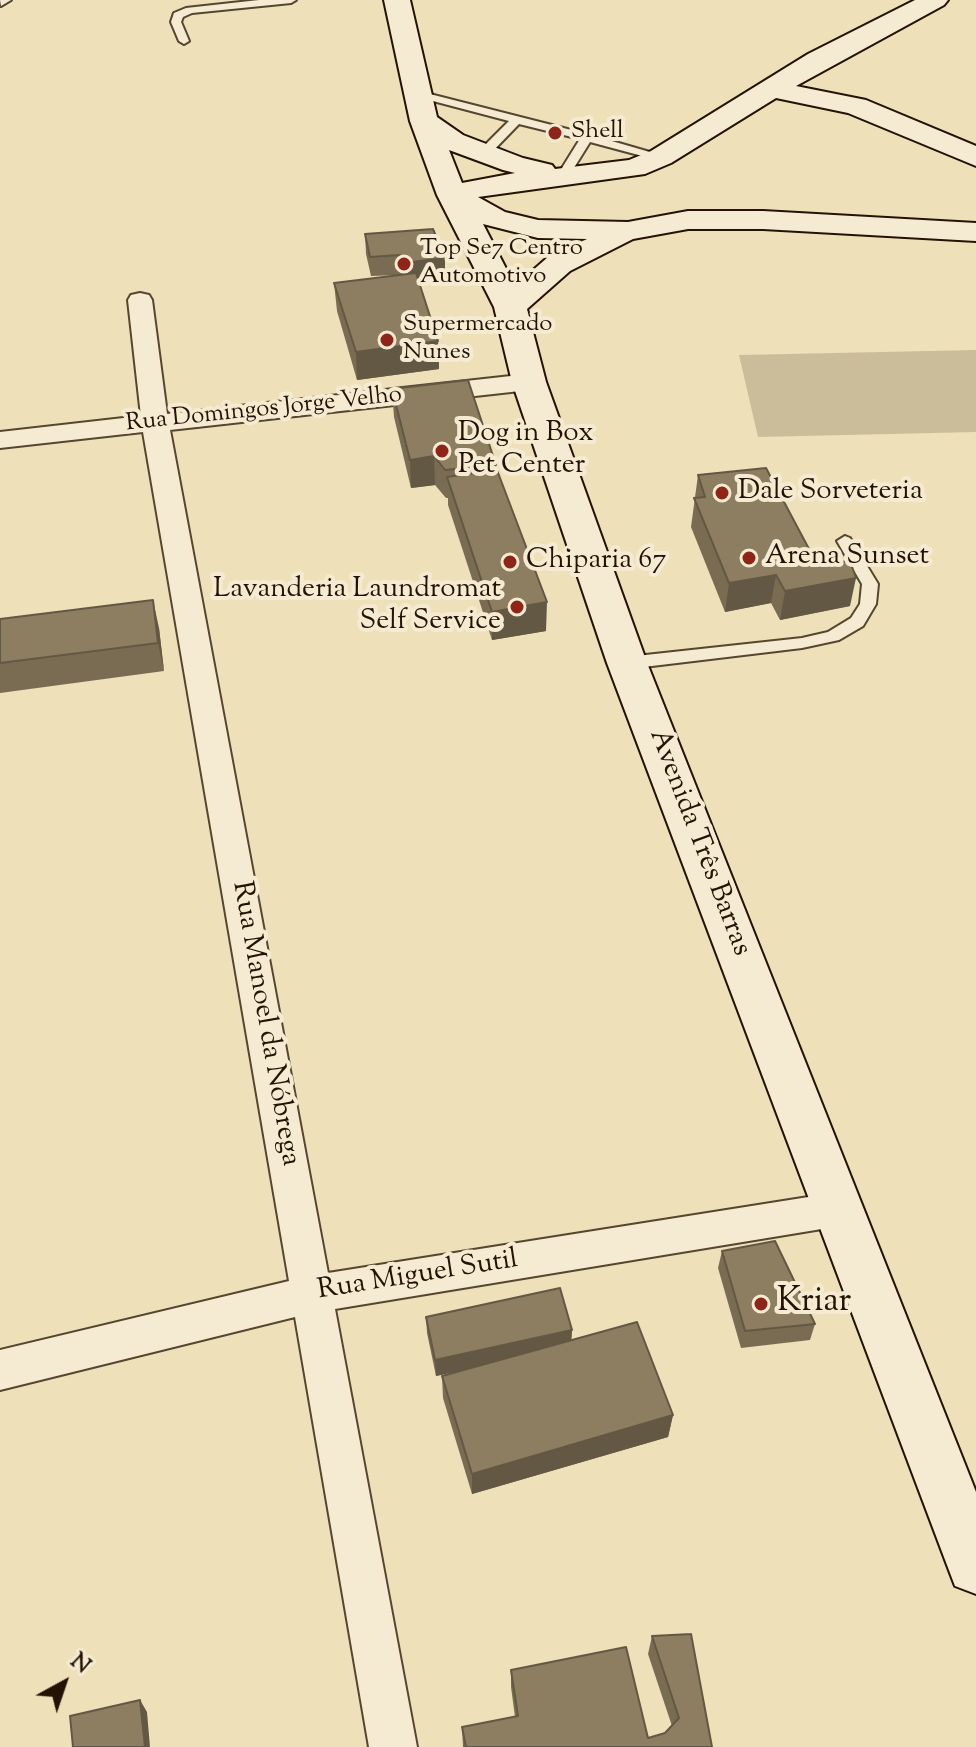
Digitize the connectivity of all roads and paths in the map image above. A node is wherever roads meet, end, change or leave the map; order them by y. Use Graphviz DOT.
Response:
graph roads {
  1 [pos="291,0"];
  2 [pos="397,0"];
  3 [pos="935,0"];
  4 [pos="184,41"];
  5 [pos="818,60"];
  6 [pos="771,89"];
  7 [pos="856,106"];
  8 [pos="421,108"];
  9 [pos="517,119"];
  10 [pos="587,137"];
  11 [pos="484,153"];
  12 [pos="661,157"];
  13 [pos="976,157"];
  14 [pos="603,172"];
  15 [pos="563,176"];
  16 [pos="452,195"];
  17 [pos="628,231"];
  18 [pos="976,232"];
  19 [pos="140,300"];
  20 [pos="510,307"];
  21 [pos="529,382"];
  22 [pos="155,423"];
  23 [pos="0,440"];
  24 [pos="845,541"];
  25 [pos="627,663"];
  26 [pos="840,1209"];
  27 [pos="312,1294"];
  28 [pos="0,1370"];
  29 [pos="976,1565"];
  30 [pos="393,1747"];
  1 -- 4 [label="lane"];
  2 -- 8 [label="main road, Avenida Três Barras"];
  3 -- 5 [label="main road"];
  5 -- 6 [label="main road"];
  5 -- 7 [label="main road"];
  6 -- 7 [label="main road"];
  6 -- 12 [label="main road"];
  7 -- 13 [label="main road"];
  8 -- 9 [label="lane"];
  8 -- 11 [label="main road"];
  8 -- 16 [label="main road, Avenida Três Barras"];
  9 -- 10 [label="lane"];
  9 -- 11 [label="lane"];
  10 -- 12 [label="lane"];
  10 -- 15 [label="lane"];
  11 -- 15 [label="main road"];
  12 -- 14 [label="main road"];
  14 -- 15 [label="main road"];
  14 -- 17 [label="main road"];
  15 -- 16 [label="main road"];
  16 -- 17 [label="main road"];
  16 -- 20 [label="main road, Avenida Três Barras"];
  17 -- 18 [label="main road"];
  17 -- 20 [label="main road"];
  19 -- 22 [label="street, Rua Manoel da Nóbrega"];
  20 -- 21 [label="main road, Avenida Três Barras"];
  21 -- 22 [label="street, Rua Domingos Jorge Velho"];
  21 -- 25 [label="main road, Avenida Três Barras"];
  22 -- 23 [label="street, Rua Domingos Jorge Velho"];
  22 -- 27 [label="street, Rua Manoel da Nóbrega"];
  24 -- 25 [label="lane"];
  25 -- 26 [label="main road, Avenida Três Barras"];
  26 -- 27 [label="street, Rua Miguel Sutil"];
  26 -- 29 [label="main road, Avenida Três Barras"];
  27 -- 28 [label="street, Rua Miguel Sutil"];
  27 -- 30 [label="street, Rua Manoel da Nóbrega"];
}
